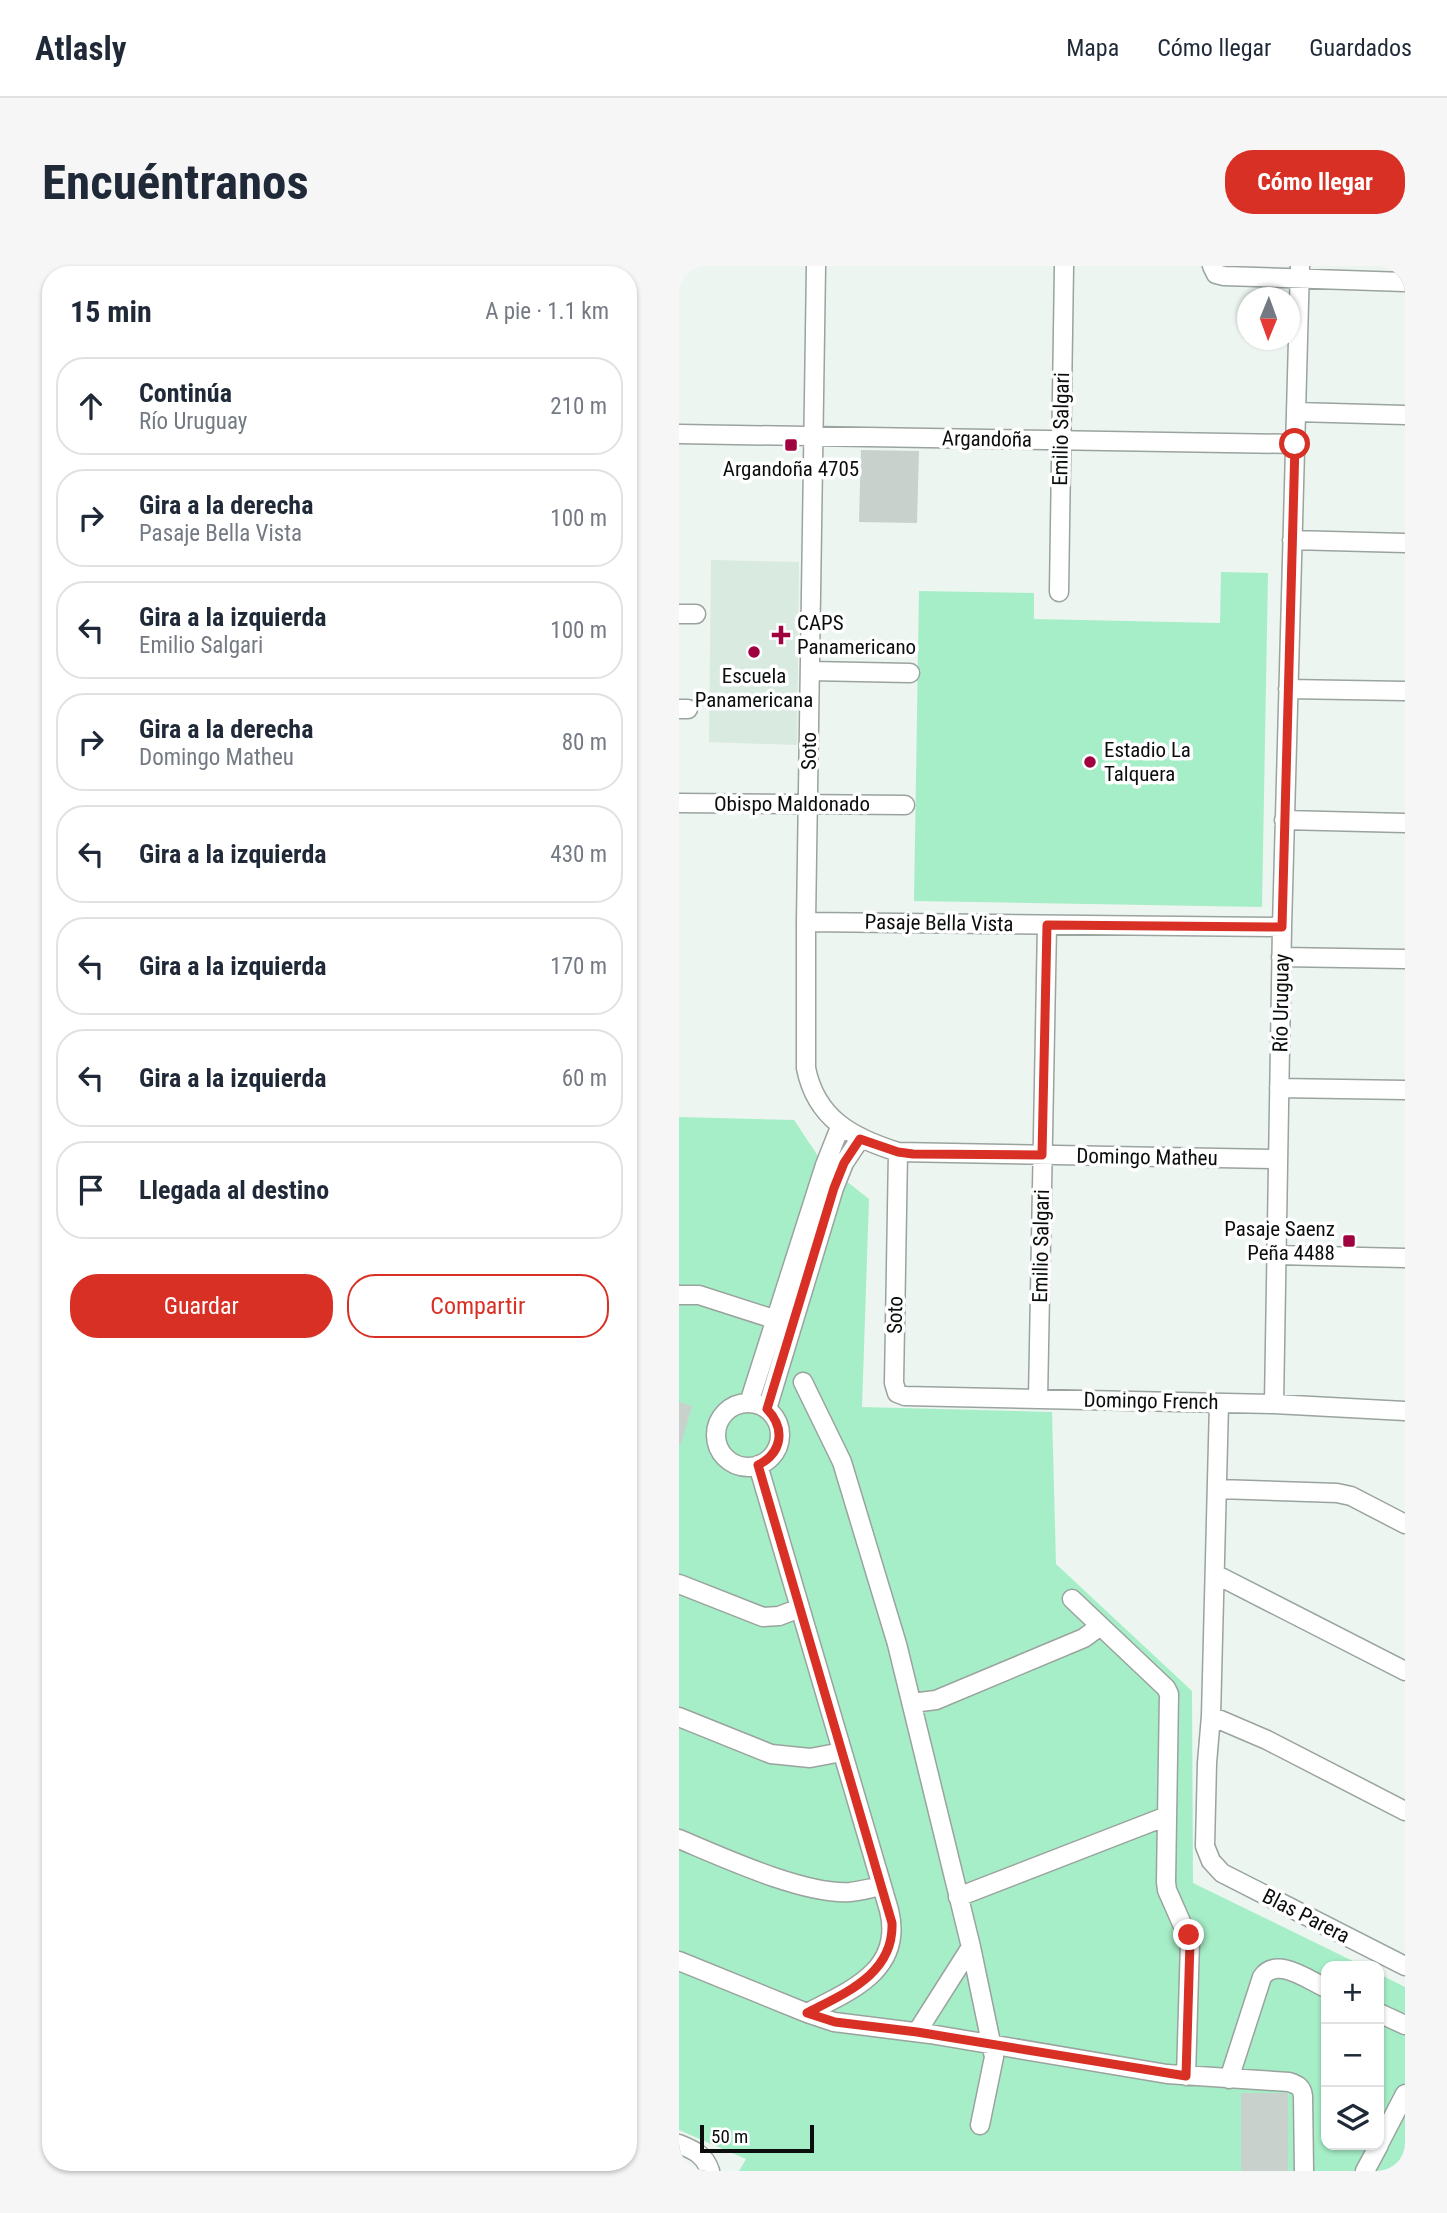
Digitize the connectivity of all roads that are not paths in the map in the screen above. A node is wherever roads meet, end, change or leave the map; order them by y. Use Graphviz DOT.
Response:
graph roads {
  1 [pos="816,266"];
  2 [pos="1064,266"];
  3 [pos="1212,266"];
  4 [pos="1300,272"];
  5 [pos="1405,282"];
  6 [pos="1296,412"];
  7 [pos="1405,415"];
  8 [pos="679,433"];
  9 [pos="814,436"];
  10 [pos="1061,440"];
  11 [pos="1295,444"];
  12 [pos="1292,540"];
  13 [pos="1405,543"];
  14 [pos="1059,592"];
  15 [pos="810,671"];
  16 [pos="910,673"];
  17 [pos="1288,689"];
  18 [pos="1405,691"];
  19 [pos="679,803"];
  20 [pos="905,804"];
  21 [pos="809,805"];
  22 [pos="1284,820"];
  23 [pos="1405,823"];
  24 [pos="806,922"];
  25 [pos="1047,925"];
  26 [pos="1282,927"];
  27 [pos="1281,957"];
  28 [pos="1405,959"];
  29 [pos="806,1068"];
  30 [pos="1279,1088"];
  31 [pos="1405,1090"];
  32 [pos="840,1127"];
  33 [pos="860,1139"];
  34 [pos="898,1152"];
  35 [pos="1042,1155"];
  36 [pos="1278,1159"];
  37 [pos="1276,1255"];
  38 [pos="1405,1258"];
  39 [pos="679,1295"];
  40 [pos="784,1322"];
  41 [pos="803,1382"];
  42 [pos="897,1393"];
  43 [pos="1038,1399"];
  44 [pos="749,1403"];
  45 [pos="1219,1403"];
  46 [pos="1273,1404"];
  47 [pos="767,1409"];
  48 [pos="1405,1411"];
  49 [pos="758,1465"];
  50 [pos="1218,1489"];
  51 [pos="1405,1524"];
  52 [pos="1215,1574"];
  53 [pos="679,1584"];
  54 [pos="1072,1599"];
  55 [pos="800,1608"];
  56 [pos="1100,1626"];
  57 [pos="1405,1671"];
  58 [pos="912,1703"];
  59 [pos="1211,1716"];
  60 [pos="679,1717"];
  61 [pos="842,1752"];
  62 [pos="1405,1811"];
  63 [pos="1167,1816"];
  64 [pos="679,1839"];
  65 [pos="882,1886"];
  66 [pos="958,1897"];
  67 [pos="971,1947"];
  68 [pos="679,1961"];
  69 [pos="1403,1961"];
  70 [pos="1321,1986"];
  71 [pos="807,2013"];
  72 [pos="1384,2015"];
  73 [pos="1405,2025"];
  74 [pos="917,2032"];
  75 [pos="992,2044"];
  76 [pos="1186,2076"];
  77 [pos="1229,2079"];
  78 [pos="1405,2094"];
  79 [pos="980,2125"];
  80 [pos="1384,2135"];
  81 [pos="679,2144"];
  82 [pos="1376,2150"];
  83 [pos="710,2171"];
  84 [pos="1304,2171"];
  85 [pos="1365,2171"];
  1 -- 9 [label="street, Soto"];
  2 -- 10 [label="street, Emilio Salgari"];
  3 -- 4 [label="street"];
  4 -- 5 [label="street"];
  4 -- 6 [label="street, Río Uruguay"];
  6 -- 7 [label="street"];
  6 -- 11 [label="street, Río Uruguay"];
  8 -- 9 [label="street, Argandoña"];
  9 -- 10 [label="street, Argandoña"];
  9 -- 15 [label="street, Soto"];
  10 -- 11 [label="street, Argandoña"];
  10 -- 14 [label="street, Emilio Salgari"];
  11 -- 12 [label="street, Río Uruguay"];
  12 -- 13 [label="street"];
  12 -- 17 [label="street, Río Uruguay"];
  15 -- 16 [label="street"];
  15 -- 21 [label="street, Soto"];
  17 -- 18 [label="street"];
  17 -- 22 [label="street, Río Uruguay"];
  19 -- 21 [label="street, Obispo Maldonado"];
  20 -- 21 [label="street, Obispo Maldonado"];
  21 -- 24 [label="street, Soto"];
  22 -- 23 [label="street"];
  22 -- 26 [label="street, Río Uruguay"];
  24 -- 25 [label="street, Pasaje Bella Vista"];
  24 -- 29 [label="street, Soto"];
  25 -- 26 [label="street, Pasaje Bella Vista"];
  25 -- 35 [label="street, Emilio Salgari"];
  26 -- 27 [label="street, Río Uruguay"];
  27 -- 28 [label="street"];
  27 -- 30 [label="street, Río Uruguay"];
  29 -- 32 [label="street, Domingo Matheu"];
  30 -- 31 [label="street"];
  30 -- 36 [label="street, Río Uruguay"];
  32 -- 33 [label="street, Domingo Matheu"];
  32 -- 40 [label="street"];
  33 -- 34 [label="street, Domingo Matheu"];
  33 -- 40 [label="street"];
  34 -- 35 [label="street, Domingo Matheu"];
  34 -- 42 [label="street, Soto"];
  35 -- 36 [label="street, Domingo Matheu"];
  35 -- 43 [label="street, Emilio Salgari"];
  36 -- 37 [label="street, Río Uruguay"];
  37 -- 38 [label="street"];
  37 -- 46 [label="street, Río Uruguay"];
  39 -- 40 [label="street"];
  40 -- 44 [label="street"];
  40 -- 47 [label="street"];
  41 -- 58 [label="street"];
  42 -- 43 [label="street, Domingo French"];
  43 -- 45 [label="street, Domingo French"];
  44 -- 47 [label="street"];
  44 -- 49 [label="street"];
  45 -- 46 [label="street, Domingo French"];
  45 -- 50 [label="street"];
  46 -- 48 [label="street, Domingo French"];
  47 -- 49 [label="street"];
  49 -- 55 [label="street"];
  50 -- 51 [label="street"];
  50 -- 52 [label="street"];
  52 -- 57 [label="street"];
  52 -- 59 [label="street"];
  53 -- 55 [label="street"];
  54 -- 56 [label="street"];
  55 -- 61 [label="street"];
  56 -- 58 [label="street"];
  56 -- 63 [label="street"];
  58 -- 66 [label="street"];
  59 -- 62 [label="street"];
  59 -- 69 [label="street, Blas Parera"];
  60 -- 61 [label="street"];
  61 -- 65 [label="street"];
  63 -- 66 [label="street"];
  63 -- 76 [label="street"];
  64 -- 65 [label="street"];
  65 -- 71 [label="street"];
  66 -- 67 [label="street"];
  67 -- 74 [label="street"];
  67 -- 75 [label="street"];
  68 -- 71 [label="street"];
  70 -- 77 [label="street"];
  71 -- 74 [label="street"];
  72 -- 73 [label="street"];
  74 -- 75 [label="street"];
  75 -- 76 [label="street"];
  75 -- 79 [label="street"];
  76 -- 77 [label="street"];
  77 -- 84 [label="street"];
  78 -- 80 [label="street"];
  81 -- 83 [label="street"];
  82 -- 85 [label="street"];
}
